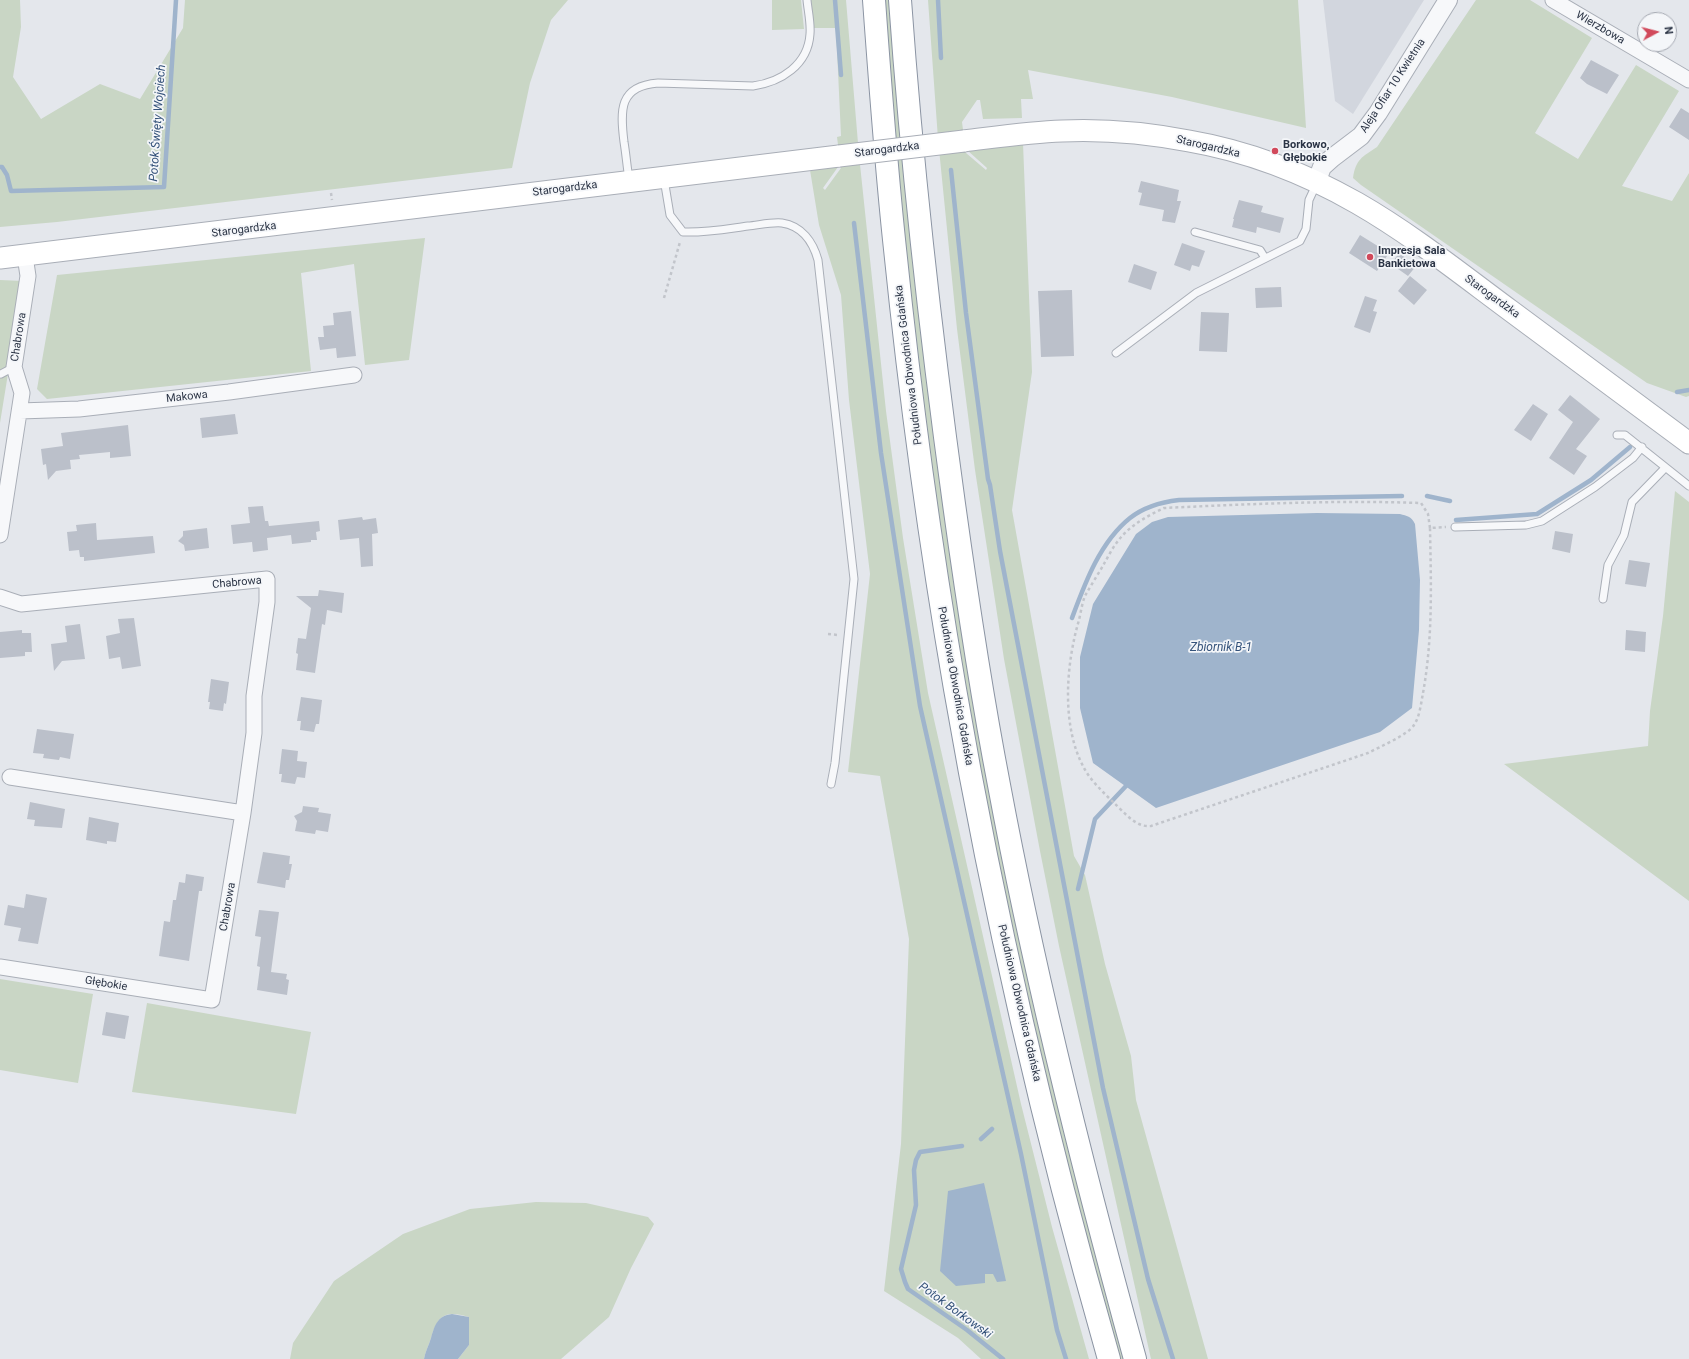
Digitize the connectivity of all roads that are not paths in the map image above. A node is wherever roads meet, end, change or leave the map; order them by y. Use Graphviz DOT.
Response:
graph roads {
  1 [pos="807,0"];
  2 [pos="874,0"];
  3 [pos="900,0"];
  4 [pos="1448,0"];
  5 [pos="1553,0"];
  6 [pos="1689,80"];
  7 [pos="663,177"];
  8 [pos="629,181"];
  9 [pos="1316,183"];
  10 [pos="1195,232"];
  11 [pos="25,256"];
  12 [pos="0,258"];
  13 [pos="1265,258"];
  14 [pos="1116,353"];
  15 [pos="354,376"];
  16 [pos="20,411"];
  17 [pos="1617,435"];
  18 [pos="1689,443"];
  19 [pos="1642,448"];
  20 [pos="1665,468"];
  21 [pos="1689,486"];
  22 [pos="1455,527"];
  23 [pos="0,535"];
  24 [pos="0,597"];
  25 [pos="1602,599"];
  26 [pos="10,777"];
  27 [pos="831,784"];
  28 [pos="244,813"];
  29 [pos="0,967"];
  30 [pos="212,1000"];
  31 [pos="1109,1359"];
  32 [pos="1135,1359"];
  1 -- 8 [label="lane"];
  2 -- 31 [label="highway, Południowa Obwodnica Gdańska"];
  3 -- 32 [label="highway"];
  4 -- 9 [label="street, Aleja Ofiar 10 Kwietnia"];
  5 -- 6 [label="street, Wierzbowa"];
  7 -- 8 [label="main road, Starogardzka"];
  7 -- 9 [label="main road, Starogardzka, bridge"];
  7 -- 27 [label="lane"];
  8 -- 11 [label="main road, Starogardzka"];
  9 -- 13 [label="lane"];
  9 -- 18 [label="main road, Starogardzka"];
  10 -- 13 [label="lane"];
  11 -- 12 [label="main road, Starogardzka"];
  11 -- 16 [label="street, Chabrowa"];
  13 -- 14 [label="lane"];
  15 -- 16 [label="street, Makowa"];
  16 -- 23 [label="street, Chabrowa"];
  17 -- 19 [label="lane"];
  19 -- 20 [label="lane"];
  19 -- 22 [label="lane"];
  20 -- 21 [label="lane"];
  20 -- 25 [label="lane"];
  24 -- 28 [label="street, Chabrowa"];
  26 -- 28 [label="street"];
  28 -- 30 [label="street, Chabrowa"];
  29 -- 30 [label="street, Głębokie"];
}
